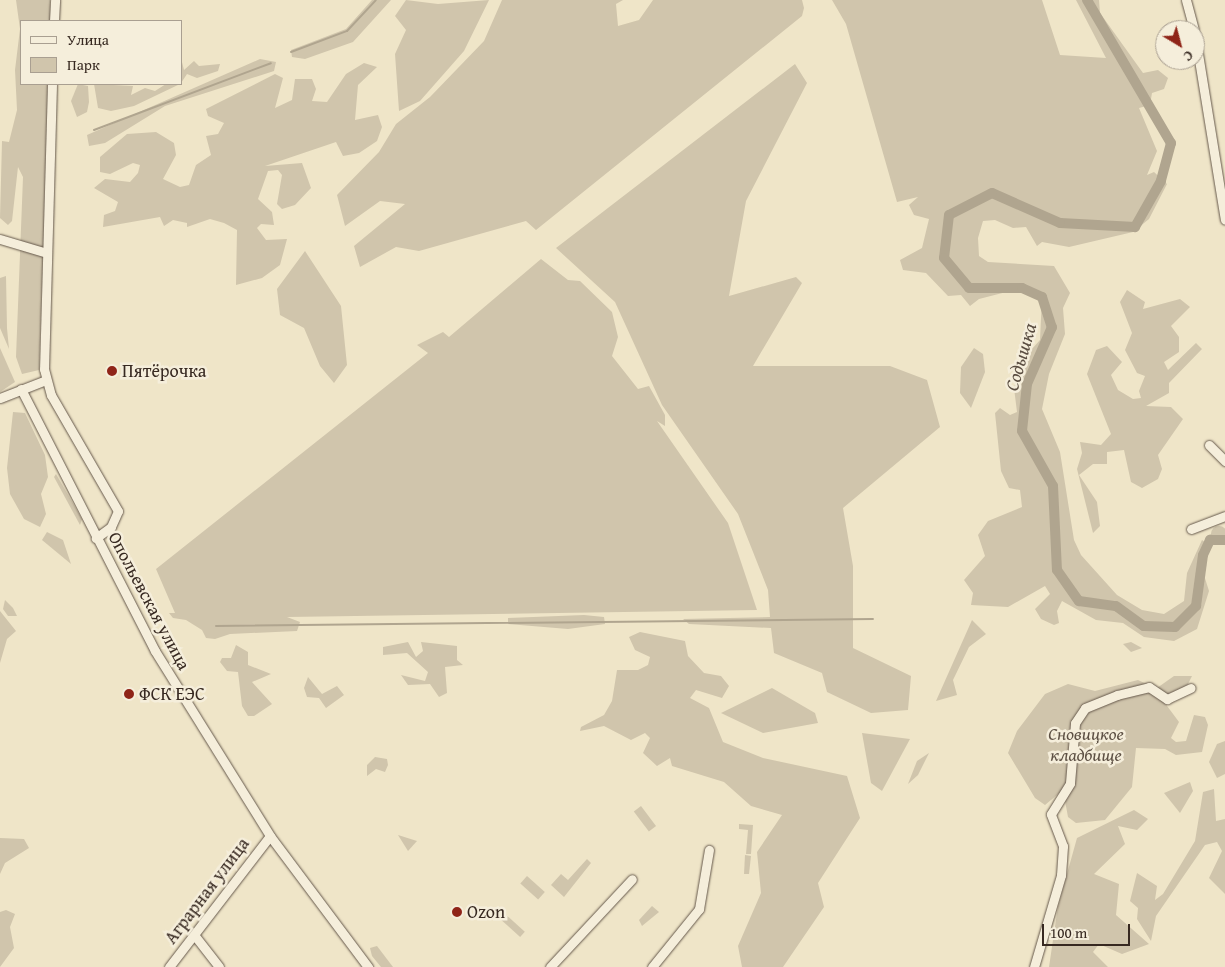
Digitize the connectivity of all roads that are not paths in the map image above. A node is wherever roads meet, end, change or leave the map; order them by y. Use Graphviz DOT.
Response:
graph roads {
  1 [pos="55,0"];
  2 [pos="1186,0"];
  3 [pos="54,20"];
  4 [pos="1191,20"];
  5 [pos="1201,70"];
  6 [pos="52,85"];
  7 [pos="1225,220"];
  8 [pos="0,239"];
  9 [pos="47,253"];
  10 [pos="46,380"];
  11 [pos="21,389"];
  12 [pos="0,398"];
  13 [pos="1209,445"];
  14 [pos="1225,461"];
  15 [pos="1225,516"];
  16 [pos="1191,529"];
  17 [pos="96,538"];
  18 [pos="1191,688"];
  19 [pos="270,836"];
  20 [pos="709,850"];
  21 [pos="632,879"];
  22 [pos="195,936"];
  23 [pos="169,967"];
  24 [pos="219,967"];
  25 [pos="368,967"];
  26 [pos="550,967"];
  27 [pos="652,967"];
  28 [pos="1034,967"];
  1 -- 3 [label="street"];
  2 -- 4 [label="street"];
  5 -- 7 [label="street"];
  6 -- 9 [label="street"];
  8 -- 9 [label="street"];
  9 -- 10 [label="street"];
  10 -- 11 [label="street"];
  10 -- 17 [label="street"];
  11 -- 12 [label="street"];
  11 -- 17 [label="street, Опольевская улица"];
  13 -- 14 [label="street"];
  15 -- 16 [label="street"];
  17 -- 19 [label="street, Опольевская улица"];
  18 -- 28 [label="street"];
  19 -- 22 [label="street, Аграрная улица"];
  19 -- 25 [label="street, Опольевская улица"];
  20 -- 27 [label="street"];
  21 -- 26 [label="street"];
  22 -- 23 [label="street, Аграрная улица"];
  22 -- 24 [label="street"];
}
